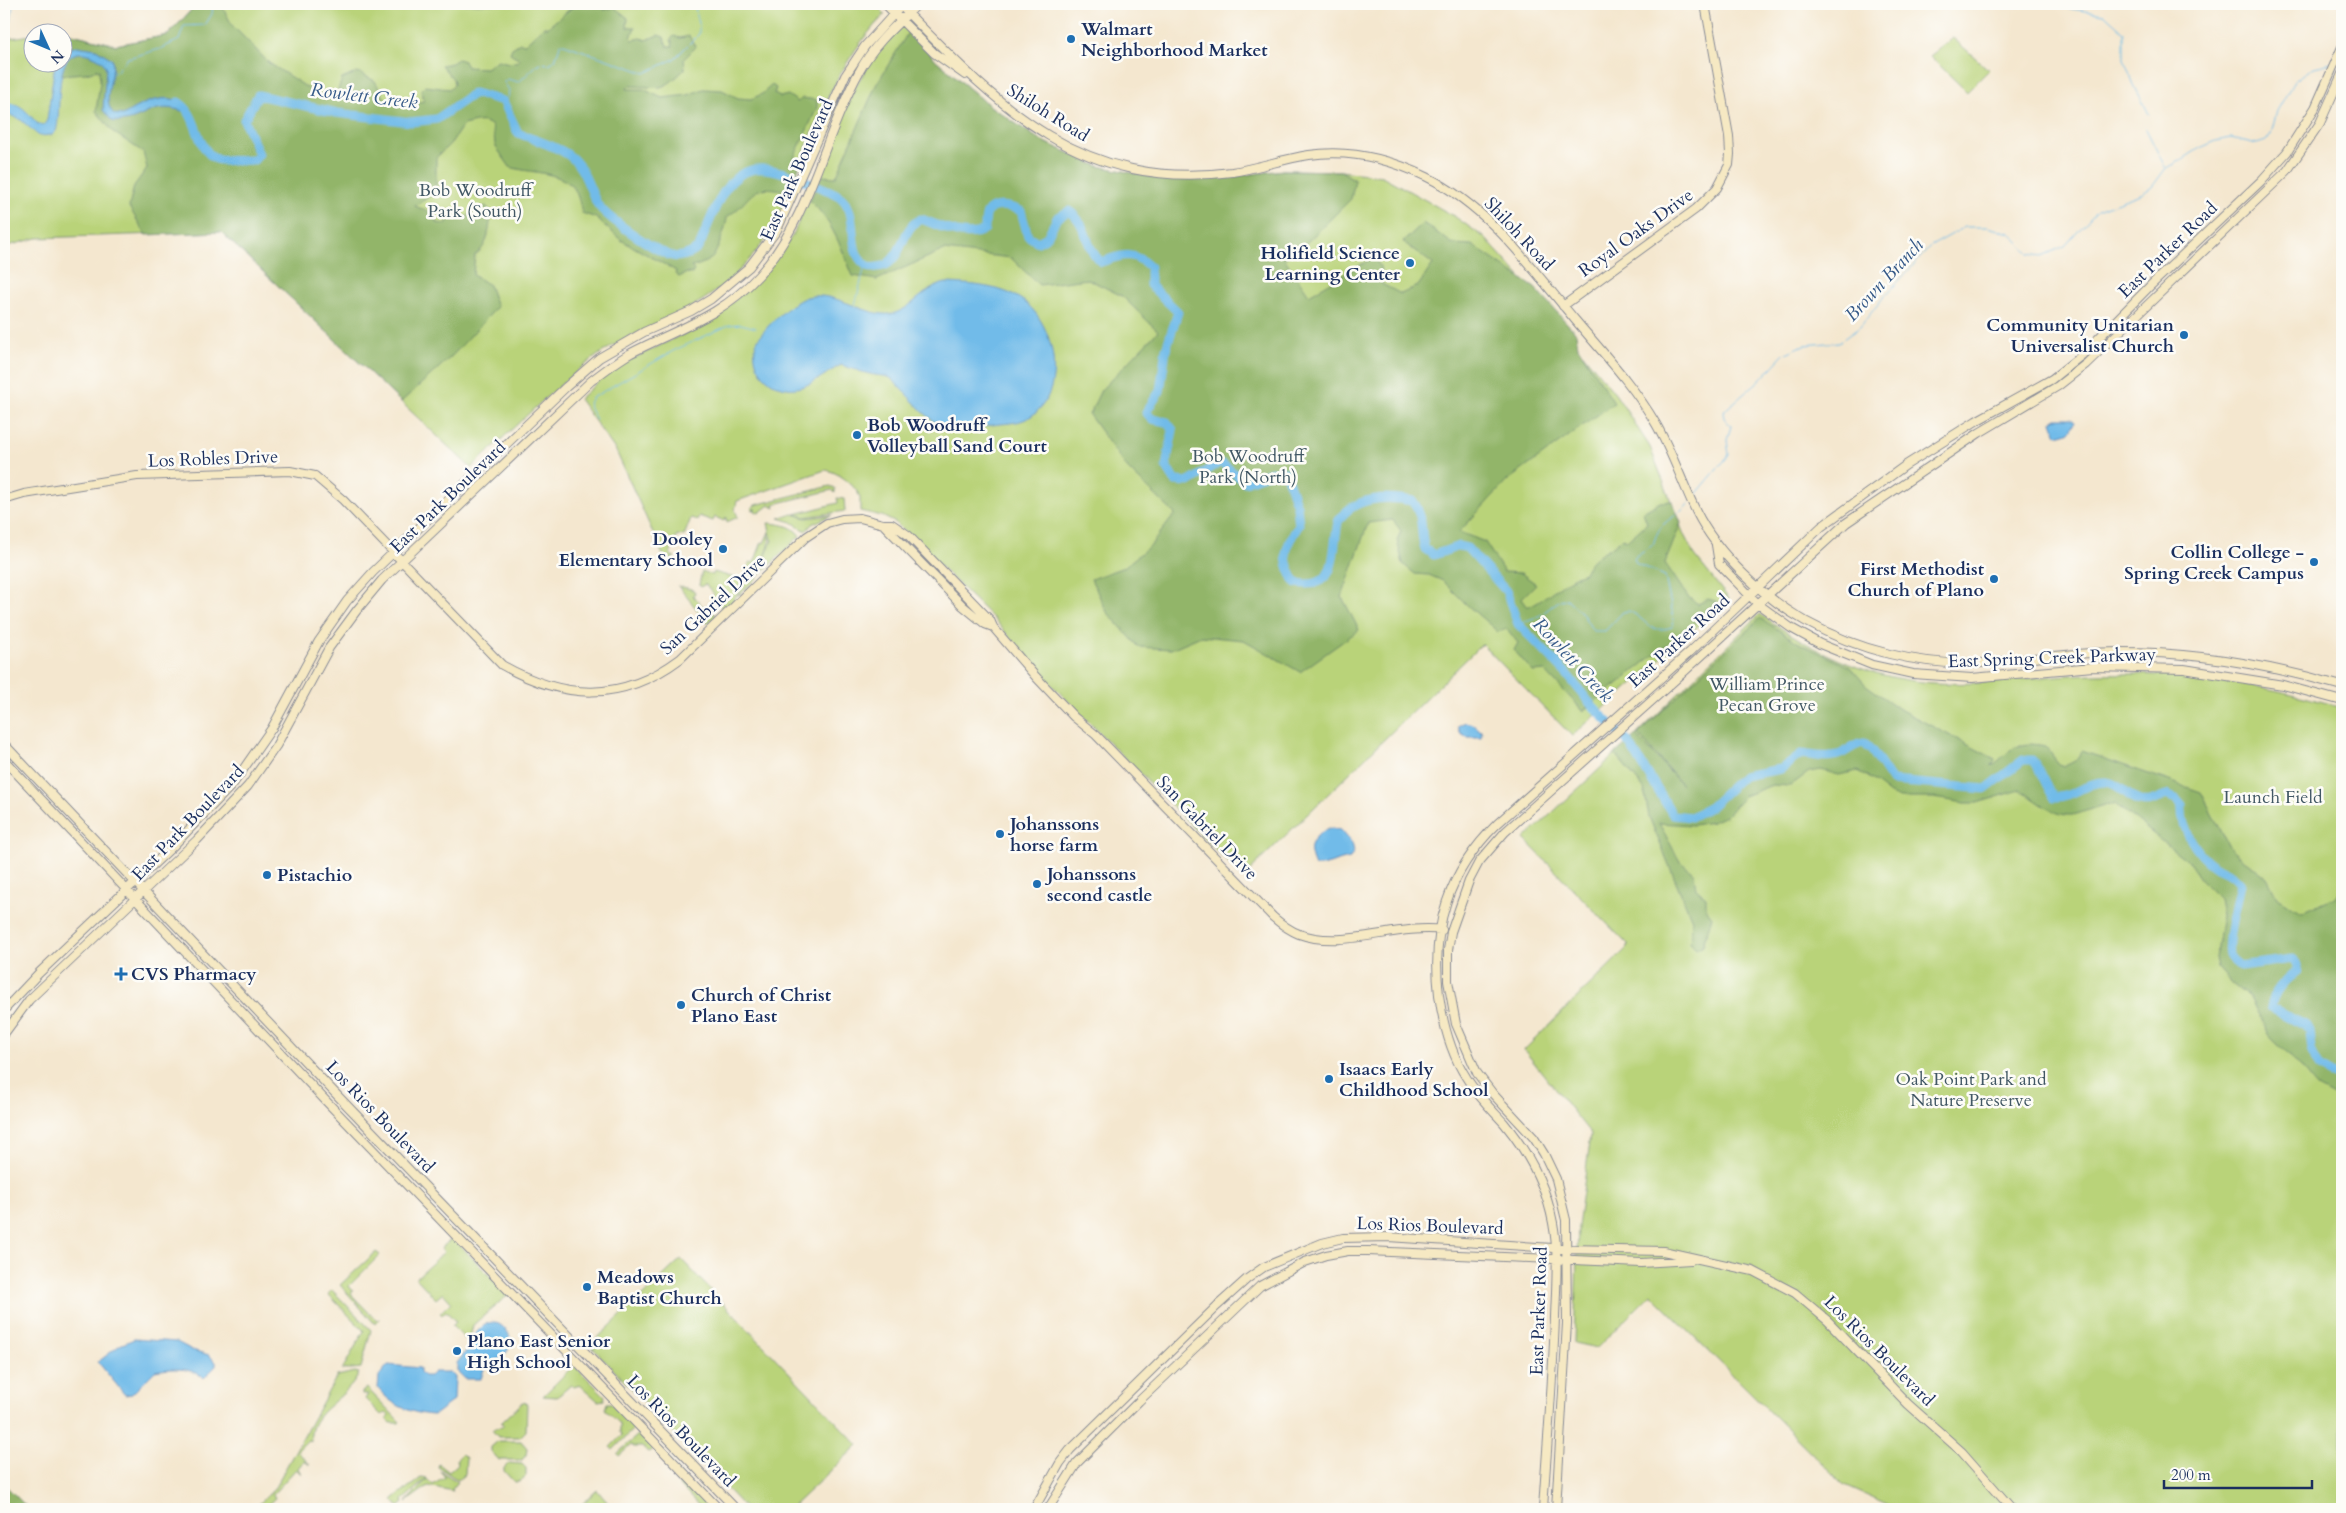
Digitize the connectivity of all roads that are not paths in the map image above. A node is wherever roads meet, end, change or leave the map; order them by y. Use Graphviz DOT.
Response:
graph roads {
  1 [pos="885,4"];
  2 [pos="918,4"];
  3 [pos="1705,4"];
  4 [pos="901,5"];
  5 [pos="894,13"];
  6 [pos="908,13"];
  7 [pos="901,20"];
  8 [pos="2342,48"];
  9 [pos="2342,74"];
  10 [pos="983,87"];
  11 [pos="2305,126"];
  12 [pos="2315,132"];
  13 [pos="2190,248"];
  14 [pos="2198,257"];
  15 [pos="2169,267"];
  16 [pos="2177,276"];
  17 [pos="2151,285"];
  18 [pos="2159,294"];
  19 [pos="1563,306"];
  20 [pos="2112,326"];
  21 [pos="2119,332"];
  22 [pos="2076,360"];
  23 [pos="2083,367"];
  24 [pos="2052,378"];
  25 [pos="2058,386"];
  26 [pos="1993,411"];
  27 [pos="1998,421"];
  28 [pos="1880,484"];
  29 [pos="1887,495"];
  30 [pos="4,500"];
  31 [pos="1716,545"];
  32 [pos="394,554"];
  33 [pos="402,562"];
  34 [pos="1759,587"];
  35 [pos="1768,595"];
  36 [pos="1750,596"];
  37 [pos="1758,604"];
  38 [pos="2185,656"];
  39 [pos="2027,657"];
  40 [pos="2184,670"];
  41 [pos="2029,672"];
  42 [pos="2342,686"];
  43 [pos="2342,701"];
  44 [pos="4,744"];
  45 [pos="4,760"];
  46 [pos="224,796"];
  47 [pos="233,804"];
  48 [pos="1497,824"];
  49 [pos="82,826"];
  50 [pos="72,832"];
  51 [pos="1506,832"];
  52 [pos="1461,869"];
  53 [pos="1472,875"];
  54 [pos="136,882"];
  55 [pos="127,890"];
  56 [pos="144,890"];
  57 [pos="135,899"];
  58 [pos="1439,930"];
  59 [pos="1451,932"];
  60 [pos="201,950"];
  61 [pos="58,957"];
  62 [pos="192,959"];
  63 [pos="66,965"];
  64 [pos="4,1010"];
  65 [pos="4,1034"];
  66 [pos="452,1232"];
  67 [pos="482,1246"];
  68 [pos="1557,1247"];
  69 [pos="1568,1248"];
  70 [pos="1557,1259"];
  71 [pos="1568,1259"];
  72 [pos="1696,1260"];
  73 [pos="517,1281"];
  74 [pos="508,1290"];
  75 [pos="1545,1480"];
  76 [pos="1558,1482"];
  77 [pos="719,1509"];
  78 [pos="736,1509"];
  79 [pos="1034,1509"];
  80 [pos="1048,1509"];
  81 [pos="1543,1509"];
  82 [pos="1556,1509"];
  83 [pos="2012,1509"];
  1 -- 5 [label="main road, Shiloh Road"];
  2 -- 6 [label="main road, East Park Boulevard"];
  3 -- 19 [label="main road, Royal Oaks Drive"];
  4 -- 5 [label="main road, East Park Boulevard"];
  4 -- 6 [label="main road, Shiloh Road"];
  5 -- 7 [label="main road, Shiloh Road"];
  5 -- 32 [label="main road, East Park Boulevard"];
  6 -- 7 [label="main road, East Park Boulevard"];
  6 -- 10 [label="main road, Shiloh Road"];
  7 -- 10 [label="main road, Shiloh Road"];
  7 -- 33 [label="main road, East Park Boulevard"];
  8 -- 11 [label="main road, East Parker Road"];
  9 -- 12 [label="main road, East Parker Road"];
  10 -- 19 [label="main road, Shiloh Road"];
  11 -- 12 [label="main road"];
  11 -- 13 [label="main road, East Parker Road"];
  12 -- 14 [label="main road, East Parker Road"];
  13 -- 14 [label="main road"];
  13 -- 15 [label="main road, East Parker Road"];
  14 -- 16 [label="main road, East Parker Road"];
  15 -- 16 [label="main road"];
  15 -- 17 [label="main road, East Parker Road"];
  16 -- 18 [label="main road, East Parker Road"];
  17 -- 18 [label="main road"];
  17 -- 20 [label="main road, East Parker Road"];
  18 -- 21 [label="main road, East Parker Road"];
  19 -- 31 [label="main road, Shiloh Road"];
  20 -- 21 [label="main road"];
  20 -- 22 [label="main road, East Parker Road"];
  21 -- 23 [label="main road, East Parker Road"];
  22 -- 23 [label="main road"];
  22 -- 24 [label="main road, East Parker Road"];
  23 -- 25 [label="main road, East Parker Road"];
  24 -- 25 [label="main road"];
  24 -- 26 [label="main road, East Parker Road"];
  25 -- 27 [label="main road, East Parker Road"];
  26 -- 27 [label="main road"];
  26 -- 28 [label="main road, East Parker Road"];
  27 -- 29 [label="main road, East Parker Road"];
  28 -- 29 [label="main road"];
  28 -- 34 [label="main road, East Parker Road"];
  29 -- 35 [label="main road, East Parker Road"];
  30 -- 32 [label="main road, Los Robles Drive"];
  31 -- 34 [label="main road, Shiloh Road"];
  31 -- 36 [label="main road, Shiloh Road"];
  32 -- 33 [label="main road, San Gabriel Drive"];
  32 -- 46 [label="main road, East Park Boulevard"];
  33 -- 47 [label="main road, East Park Boulevard"];
  33 -- 58 [label="main road, San Gabriel Drive"];
  34 -- 35 [label="main road, East Spring Creek Parkway"];
  34 -- 36 [label="main road, East Parker Road"];
  35 -- 37 [label="main road, East Parker Road"];
  35 -- 39 [label="main road, East Spring Creek Parkway"];
  36 -- 37 [label="main road, East Spring Creek Parkway"];
  36 -- 48 [label="main road, East Parker Road"];
  37 -- 41 [label="main road, East Spring Creek Parkway"];
  37 -- 51 [label="main road, East Parker Road"];
  38 -- 39 [label="main road, East Spring Creek Parkway"];
  38 -- 40 [label="main road"];
  38 -- 42 [label="main road, East Spring Creek Parkway"];
  39 -- 41 [label="main road"];
  40 -- 41 [label="main road, East Spring Creek Parkway"];
  40 -- 43 [label="main road, East Spring Creek Parkway"];
  44 -- 49 [label="main road, Los Rios Boulevard"];
  45 -- 50 [label="main road, Los Rios Boulevard"];
  46 -- 47 [label="main road"];
  46 -- 54 [label="main road, East Park Boulevard"];
  47 -- 56 [label="main road, East Park Boulevard"];
  48 -- 51 [label="main road"];
  48 -- 52 [label="main road, East Parker Road"];
  49 -- 50 [label="main road"];
  49 -- 54 [label="main road, Los Rios Boulevard"];
  50 -- 55 [label="main road, Los Rios Boulevard"];
  51 -- 53 [label="main road, East Parker Road"];
  52 -- 53 [label="main road"];
  52 -- 58 [label="main road, East Parker Road"];
  53 -- 59 [label="main road, East Parker Road"];
  54 -- 55 [label="main road, East Park Boulevard"];
  54 -- 56 [label="main road, Los Rios Boulevard"];
  55 -- 57 [label="main road, Los Rios Boulevard"];
  55 -- 61 [label="main road, East Park Boulevard"];
  56 -- 57 [label="main road, East Park Boulevard"];
  56 -- 60 [label="main road, Los Rios Boulevard"];
  57 -- 62 [label="main road, Los Rios Boulevard"];
  57 -- 63 [label="main road, East Park Boulevard"];
  58 -- 59 [label="main road, San Gabriel Drive"];
  58 -- 68 [label="main road, East Parker Road"];
  59 -- 69 [label="main road, East Parker Road"];
  60 -- 62 [label="main road"];
  60 -- 67 [label="main road, Los Rios Boulevard"];
  61 -- 63 [label="main road"];
  61 -- 64 [label="main road, East Park Boulevard"];
  62 -- 66 [label="main road, Los Rios Boulevard"];
  63 -- 65 [label="main road, East Park Boulevard"];
  66 -- 67 [label="main road"];
  66 -- 74 [label="main road, Los Rios Boulevard"];
  67 -- 73 [label="main road, Los Rios Boulevard"];
  68 -- 69 [label="main road, Los Rios Boulevard"];
  68 -- 70 [label="main road, East Parker Road"];
  68 -- 79 [label="main road, Los Rios Boulevard"];
  69 -- 71 [label="main road, East Parker Road"];
  69 -- 72 [label="main road, Los Rios Boulevard"];
  70 -- 71 [label="main road, Los Rios Boulevard"];
  70 -- 75 [label="main road, East Parker Road"];
  70 -- 80 [label="main road, Los Rios Boulevard"];
  71 -- 72 [label="main road, Los Rios Boulevard"];
  71 -- 76 [label="main road, East Parker Road"];
  72 -- 83 [label="main road, Los Rios Boulevard"];
  73 -- 74 [label="main road"];
  73 -- 78 [label="main road, Los Rios Boulevard"];
  74 -- 77 [label="main road, Los Rios Boulevard"];
  75 -- 76 [label="main road"];
  75 -- 81 [label="main road, East Parker Road"];
  76 -- 82 [label="main road, East Parker Road"];
}
